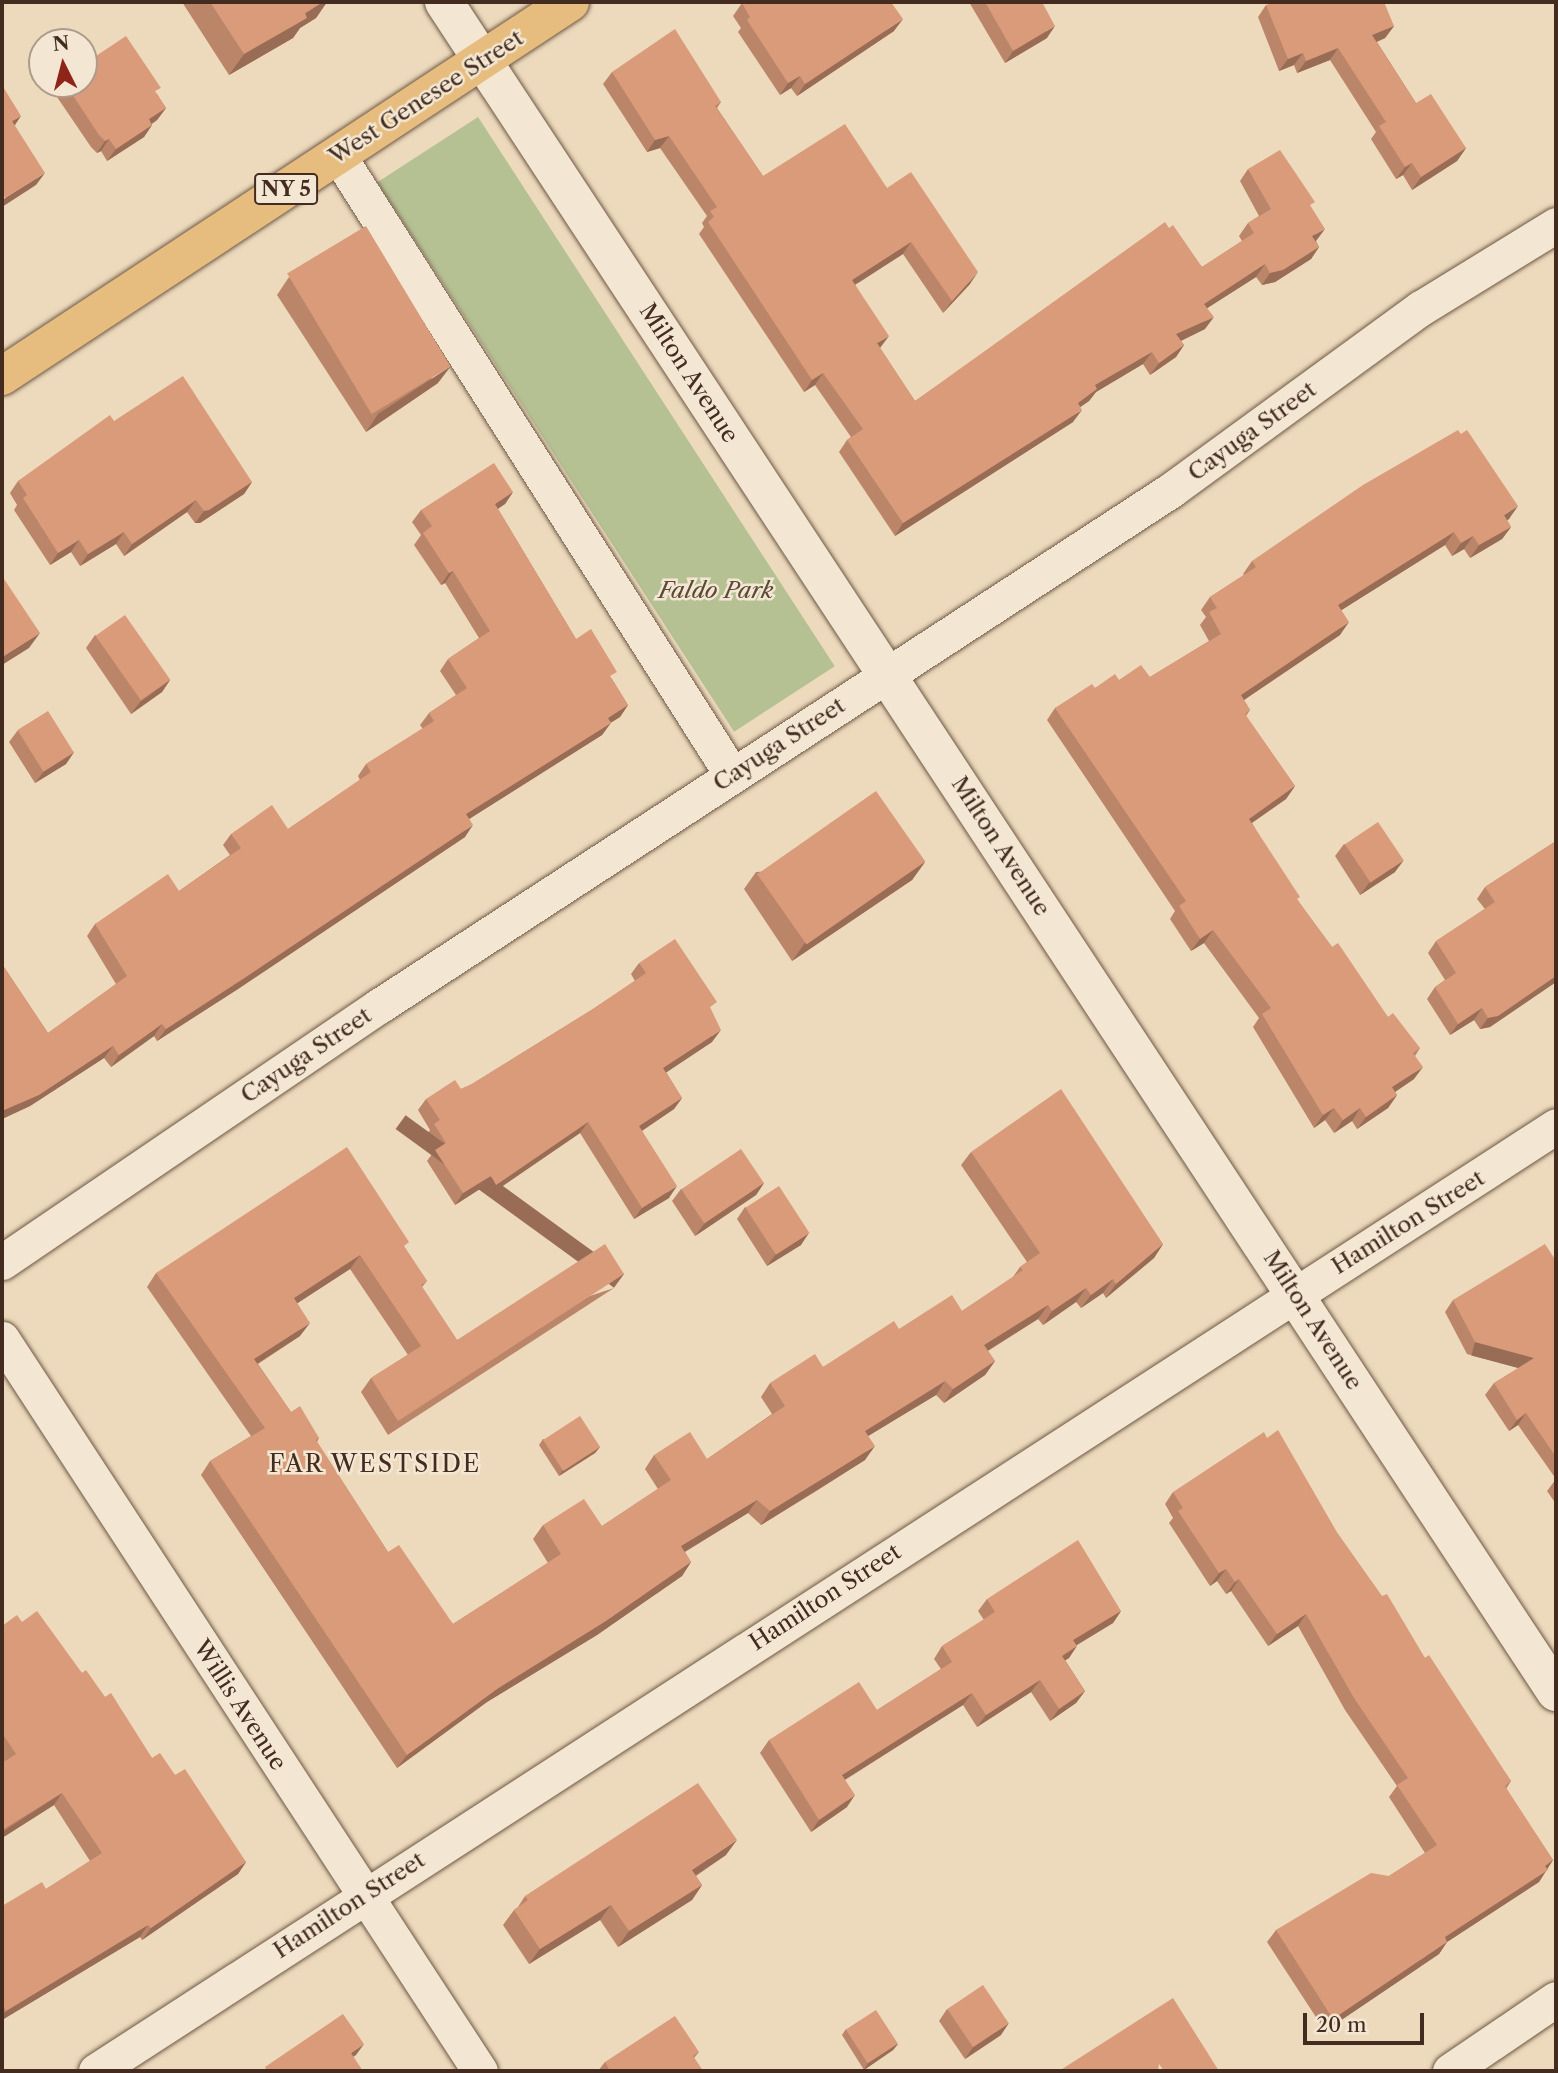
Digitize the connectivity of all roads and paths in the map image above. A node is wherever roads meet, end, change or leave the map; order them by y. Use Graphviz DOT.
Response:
graph roads {
  1 [pos="444,2"];
  2 [pos="570,2"];
  3 [pos="482,60"];
  4 [pos="338,155"];
  5 [pos="1556,225"];
  6 [pos="2,376"];
  7 [pos="887,674"];
  8 [pos="732,775"];
  9 [pos="1556,1126"];
  10 [pos="2,1262"];
  11 [pos="1295,1293"];
  12 [pos="2,1339"];
  13 [pos="1556,1692"];
  14 [pos="364,1895"];
  15 [pos="1556,2000"];
  16 [pos="96,2071"];
  17 [pos="480,2071"];
  18 [pos="1450,2071"];
  1 -- 3 [label="street, Milton Avenue"];
  2 -- 3 [label="main road, West Genesee Street / NY 5"];
  3 -- 4 [label="main road, West Genesee Street / NY 5"];
  3 -- 7 [label="street, Milton Avenue"];
  4 -- 6 [label="main road, West Genesee Street / NY 5"];
  4 -- 8 [label="street"];
  5 -- 7 [label="street, Cayuga Street"];
  7 -- 8 [label="street, Cayuga Street"];
  7 -- 11 [label="street, Milton Avenue"];
  8 -- 10 [label="street, Cayuga Street"];
  9 -- 11 [label="street, Hamilton Street"];
  11 -- 13 [label="street, Milton Avenue"];
  11 -- 14 [label="street, Hamilton Street"];
  12 -- 14 [label="street, Willis Avenue"];
  14 -- 16 [label="street, Hamilton Street"];
  14 -- 17 [label="street, Willis Avenue"];
  15 -- 18 [label="street"];
}
